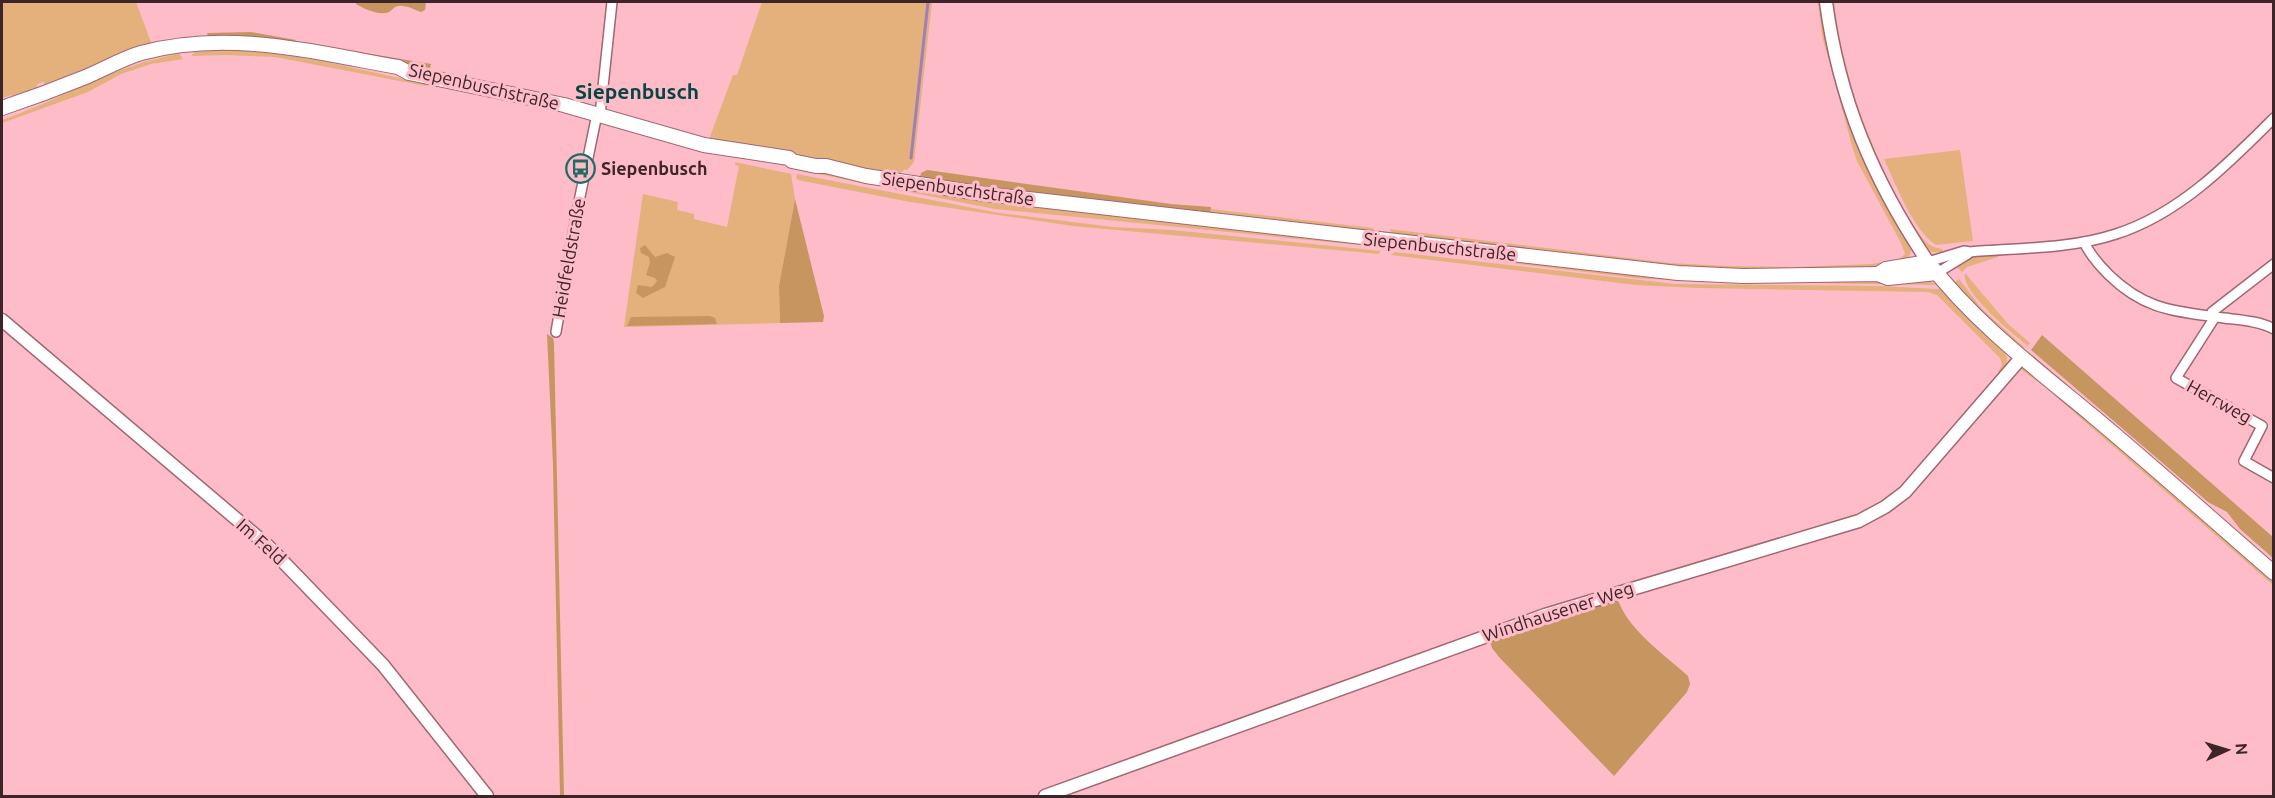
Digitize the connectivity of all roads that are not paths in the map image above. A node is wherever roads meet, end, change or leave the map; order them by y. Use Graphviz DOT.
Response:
graph roads {
  1 [pos="612,2"];
  2 [pos="1826,2"];
  3 [pos="2,108"];
  4 [pos="599,115"];
  5 [pos="2274,118"];
  6 [pos="2084,242"];
  7 [pos="1970,252"];
  8 [pos="2274,264"];
  9 [pos="1932,267"];
  10 [pos="2213,316"];
  11 [pos="2,320"];
  12 [pos="2274,329"];
  13 [pos="556,332"];
  14 [pos="2020,358"];
  15 [pos="2274,478"];
  16 [pos="2274,573"];
  17 [pos="487,796"];
  18 [pos="1045,796"];
  1 -- 4 [label="street, Heidfeldstraße"];
  2 -- 9 [label="street"];
  3 -- 4 [label="main road, Siepenbuschstraße"];
  4 -- 9 [label="main road, Siepenbuschstraße"];
  4 -- 13 [label="street, Heidfeldstraße"];
  5 -- 6 [label="street"];
  6 -- 7 [label="street"];
  6 -- 10 [label="street"];
  7 -- 9 [label="street"];
  7 -- 9 [label="street"];
  8 -- 10 [label="street"];
  9 -- 14 [label="main road"];
  10 -- 12 [label="street"];
  10 -- 15 [label="street, Herrweg"];
  11 -- 17 [label="street, Im Feld"];
  14 -- 16 [label="main road"];
  14 -- 18 [label="street, Windhausener Weg"];
}
